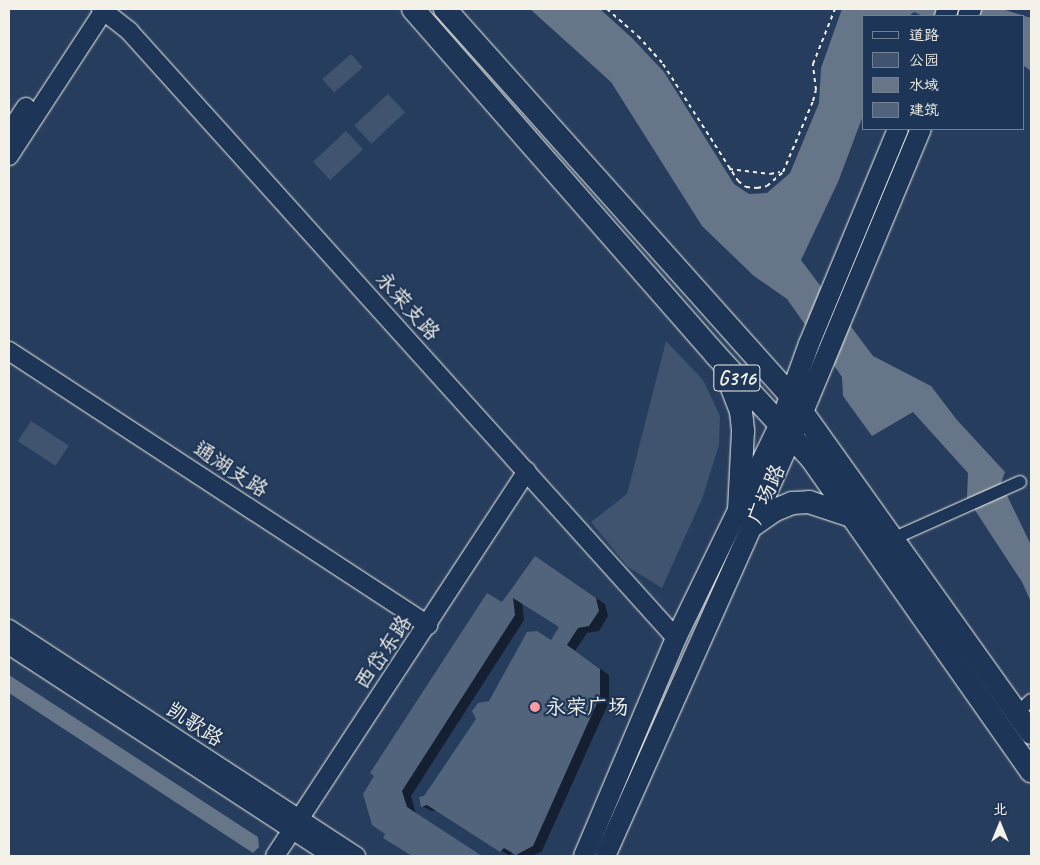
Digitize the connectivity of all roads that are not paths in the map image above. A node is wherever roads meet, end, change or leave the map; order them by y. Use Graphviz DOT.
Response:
graph roads {
  1 [pos="100,9"];
  2 [pos="413,9"];
  3 [pos="445,9"];
  4 [pos="898,130"];
  5 [pos="920,130"];
  6 [pos="9,134"];
  7 [pos="9,156"];
  8 [pos="9,351"];
  9 [pos="716,355"];
  10 [pos="797,404"];
  11 [pos="786,431"];
  12 [pos="527,470"];
  13 [pos="1020,482"];
  14 [pos="852,516"];
  15 [pos="746,519"];
  16 [pos="892,540"];
  17 [pos="428,625"];
  18 [pos="9,629"];
  19 [pos="676,638"];
  20 [pos="9,645"];
  21 [pos="1024,707"];
  22 [pos="1031,732"];
  23 [pos="1031,771"];
  24 [pos="296,824"];
  25 [pos="275,856"];
  26 [pos="333,856"];
  27 [pos="356,856"];
  28 [pos="584,856"];
  29 [pos="605,856"];
  1 -- 6 [label="street"];
  1 -- 7 [label="street"];
  1 -- 12 [label="street, 永荣支路"];
  2 -- 9 [label="highway, G316"];
  3 -- 10 [label="highway, G316"];
  4 -- 10 [label="main road, 广场路"];
  5 -- 10 [label="main road, 广场路"];
  8 -- 17 [label="street, 通湖支路"];
  9 -- 11 [label="highway, G316"];
  9 -- 15 [label="highway"];
  10 -- 11 [label="main road, 广场路"];
  10 -- 16 [label="highway, G316"];
  11 -- 14 [label="highway, G316"];
  11 -- 15 [label="main road, 广场路"];
  12 -- 17 [label="street, 西岱东路"];
  12 -- 19 [label="street, 永荣支路"];
  13 -- 16 [label="street"];
  14 -- 15 [label="highway"];
  14 -- 23 [label="highway, G316"];
  15 -- 19 [label="main road, 广场路"];
  15 -- 29 [label="main road, 广场路"];
  16 -- 21 [label="highway, G316"];
  17 -- 24 [label="street, 西岱东路"];
  18 -- 24 [label="street, 凯歌路"];
  19 -- 28 [label="main road, 广场路"];
  20 -- 24 [label="street, 凯歌路"];
  21 -- 22 [label="highway, G316"];
  24 -- 25 [label="street, 西岱东路"];
  24 -- 26 [label="street, 凯歌路"];
  24 -- 27 [label="street, 凯歌路"];
}
